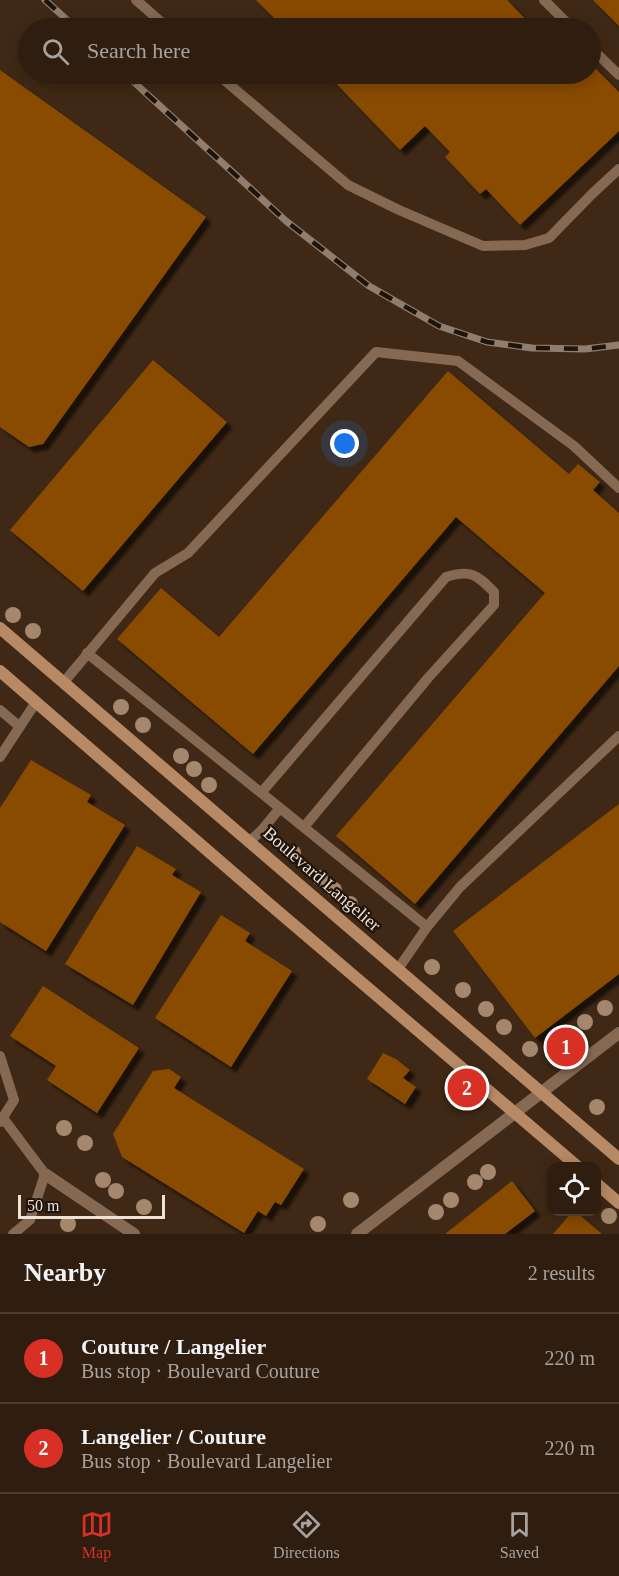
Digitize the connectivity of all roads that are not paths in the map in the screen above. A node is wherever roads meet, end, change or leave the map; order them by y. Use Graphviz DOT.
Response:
graph roads {
  1 [pos="136,0"];
  2 [pos="544,0"];
  3 [pos="157,18"];
  4 [pos="562,18"];
  5 [pos="601,57"];
  6 [pos="619,75"];
  7 [pos="230,84"];
  8 [pos="619,169"];
  9 [pos="619,488"];
  10 [pos="0,628"];
  11 [pos="87,653"];
  12 [pos="0,671"];
  13 [pos="64,682"];
  14 [pos="36,702"];
  15 [pos="0,710"];
  16 [pos="20,727"];
  17 [pos="619,736"];
  18 [pos="0,758"];
  19 [pos="261,793"];
  20 [pos="280,808"];
  21 [pos="304,827"];
  22 [pos="250,841"];
  23 [pos="427,927"];
  24 [pos="398,969"];
  25 [pos="619,1033"];
  26 [pos="0,1056"];
  27 [pos="541,1093"];
  28 [pos="515,1113"];
  29 [pos="1,1121"];
  30 [pos="619,1159"];
  31 [pos="571,1162"];
  32 [pos="45,1174"];
  33 [pos="601,1187"];
  34 [pos="619,1203"];
  35 [pos="13,1234"];
  36 [pos="134,1234"];
  37 [pos="357,1234"];
  1 -- 3 [label="lane"];
  2 -- 4 [label="lane"];
  5 -- 6 [label="lane"];
  7 -- 8 [label="lane"];
  9 -- 11 [label="lane"];
  10 -- 13 [label="main road, Boulevard Langelier"];
  11 -- 13 [label="lane"];
  11 -- 19 [label="lane"];
  12 -- 14 [label="main road"];
  13 -- 22 [label="main road, Boulevard Langelier"];
  14 -- 16 [label="lane"];
  14 -- 28 [label="main road"];
  15 -- 16 [label="lane"];
  16 -- 18 [label="lane"];
  17 -- 23 [label="lane"];
  19 -- 20 [label="lane"];
  19 -- 21 [label="lane"];
  20 -- 21 [label="lane"];
  20 -- 22 [label="lane"];
  21 -- 23 [label="lane"];
  22 -- 24 [label="main road, Boulevard Langelier"];
  23 -- 24 [label="lane"];
  24 -- 27 [label="main road, Boulevard Langelier"];
  25 -- 27 [label="street"];
  26 -- 29 [label="lane"];
  27 -- 28 [label="street"];
  27 -- 30 [label="main road, Boulevard Langelier"];
  28 -- 31 [label="main road"];
  28 -- 37 [label="street"];
  29 -- 32 [label="lane"];
  32 -- 35 [label="lane"];
  32 -- 36 [label="street"];
  33 -- 34 [label="main road"];
}
